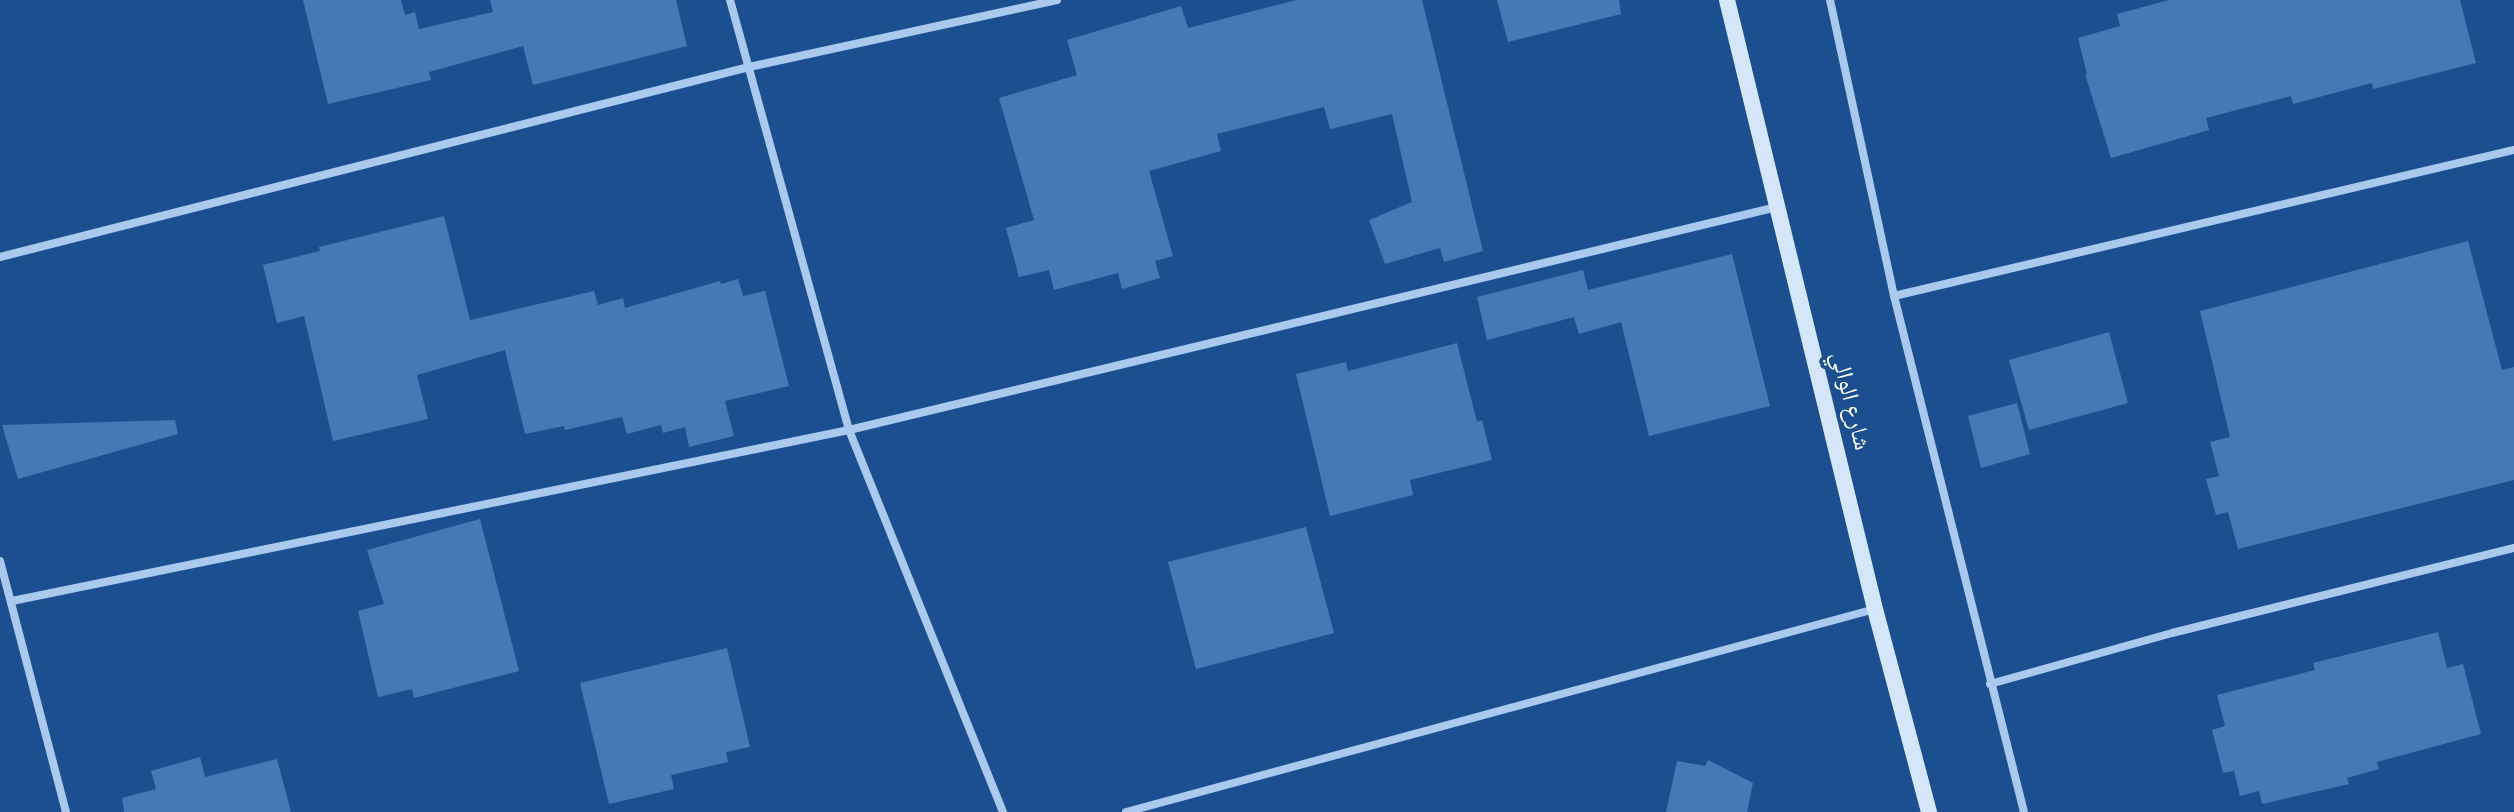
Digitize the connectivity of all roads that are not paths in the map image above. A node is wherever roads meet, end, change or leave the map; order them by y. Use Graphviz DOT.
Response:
graph roads {
  1 [pos="730,0"];
  2 [pos="1057,0"];
  3 [pos="1727,0"];
  4 [pos="1830,0"];
  5 [pos="749,67"];
  6 [pos="2514,150"];
  7 [pos="1777,207"];
  8 [pos="0,257"];
  9 [pos="1894,296"];
  10 [pos="849,430"];
  11 [pos="2514,548"];
  12 [pos="0,561"];
  13 [pos="12,601"];
  14 [pos="1875,609"];
  15 [pos="1990,684"];
  16 [pos="66,812"];
  17 [pos="1003,812"];
  18 [pos="1126,812"];
  19 [pos="1929,812"];
  20 [pos="2024,812"];
  1 -- 5 [label="street"];
  2 -- 5 [label="street"];
  3 -- 7 [label="main road, شارع الوالي"];
  4 -- 9 [label="street"];
  5 -- 8 [label="street"];
  5 -- 10 [label="street"];
  6 -- 9 [label="street"];
  7 -- 10 [label="street"];
  7 -- 14 [label="main road, شارع الوالي"];
  9 -- 15 [label="street"];
  10 -- 13 [label="street"];
  10 -- 17 [label="street"];
  11 -- 15 [label="street"];
  12 -- 13 [label="street"];
  13 -- 16 [label="street"];
  14 -- 18 [label="street"];
  14 -- 19 [label="main road, شارع الوالي"];
  15 -- 20 [label="street"];
}
